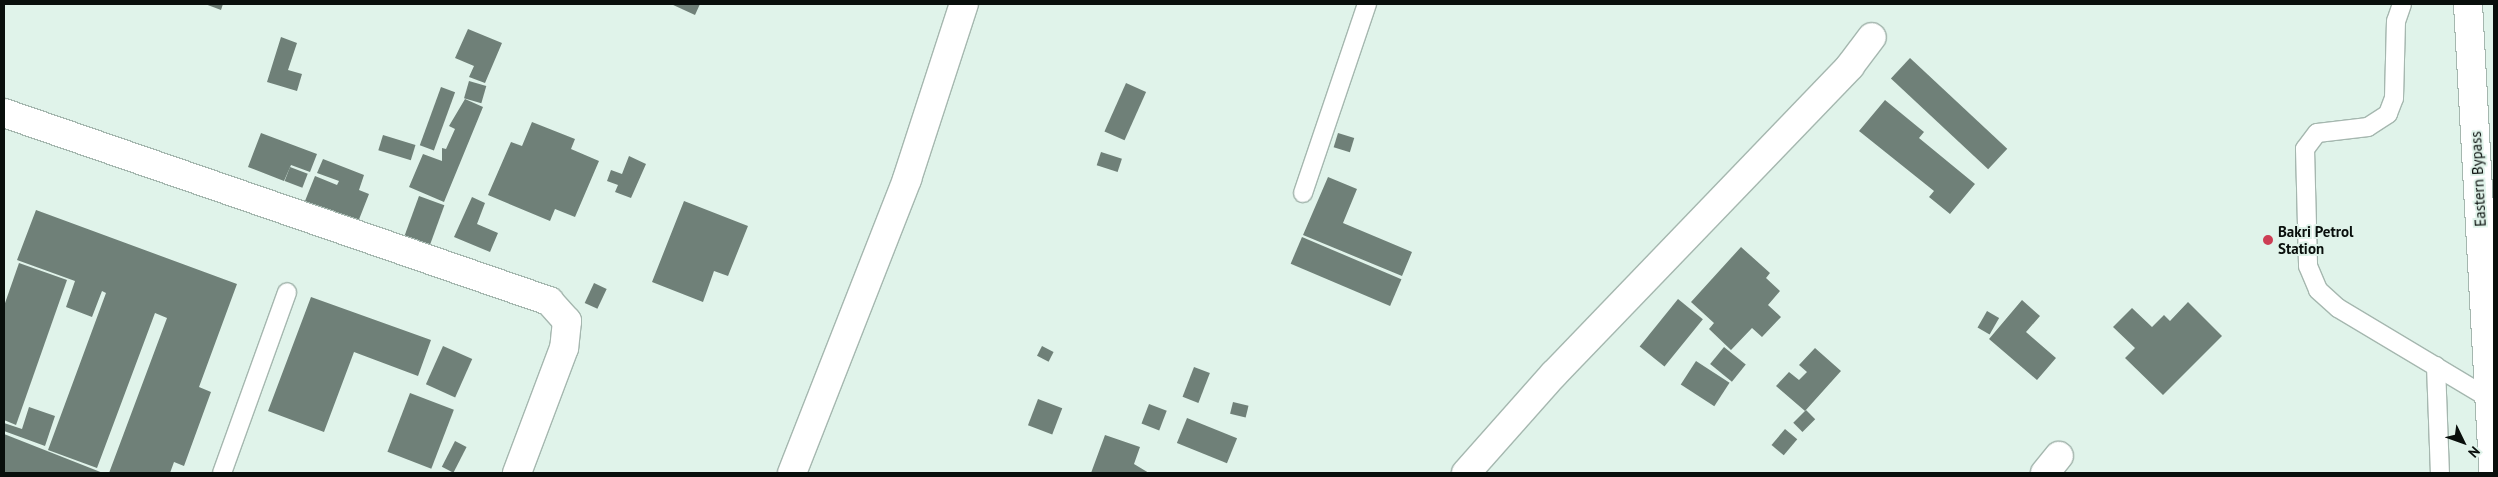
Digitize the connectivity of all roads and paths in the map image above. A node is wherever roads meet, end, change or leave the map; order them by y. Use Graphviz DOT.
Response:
graph roads {
  1 [pos="964,4"];
  2 [pos="1367,4"];
  3 [pos="2402,4"];
  4 [pos="2468,4"];
  5 [pos="1872,37"];
  6 [pos="4,114"];
  7 [pos="1302,193"];
  8 [pos="287,292"];
  9 [pos="2436,366"];
  10 [pos="2488,397"];
  11 [pos="222,473"];
  12 [pos="517,473"];
  13 [pos="792,473"];
  14 [pos="1466,473"];
  15 [pos="2440,473"];
  16 [pos="2493,473"];
  1 -- 13 [label="street"];
  2 -- 7 [label="lane"];
  3 -- 9 [label="lane"];
  4 -- 10 [label="street, Eastern Bypass"];
  5 -- 14 [label="street"];
  6 -- 12 [label="street"];
  8 -- 11 [label="lane"];
  9 -- 10 [label="lane"];
  9 -- 15 [label="lane"];
  10 -- 16 [label="street, Eastern Bypass"];
}
